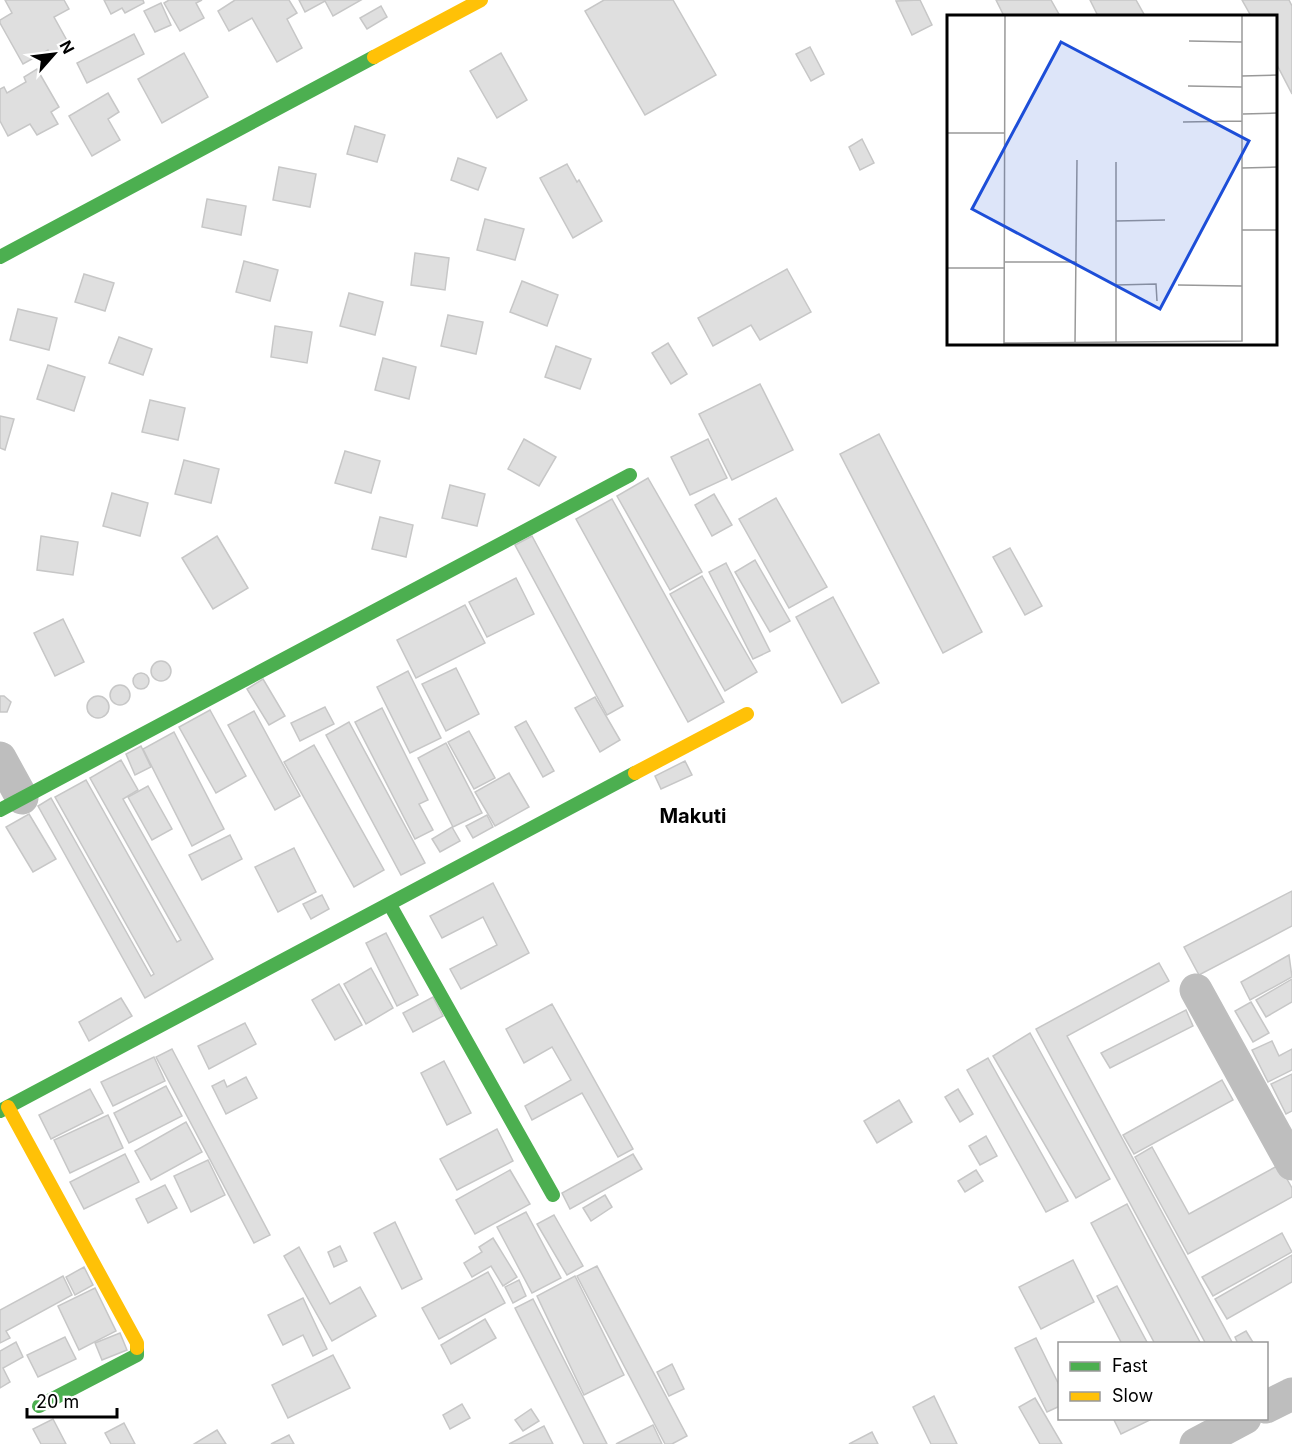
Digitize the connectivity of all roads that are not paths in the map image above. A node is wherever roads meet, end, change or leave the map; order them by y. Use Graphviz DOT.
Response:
graph roads {
  1 [pos="481,0"];
  2 [pos="0,257"];
  3 [pos="630,475"];
  4 [pos="747,714"];
  5 [pos="0,758"];
  6 [pos="11,804"];
  7 [pos="390,904"];
  8 [pos="1196,990"];
  9 [pos="4,1109"];
  10 [pos="1292,1164"];
  11 [pos="553,1195"];
  12 [pos="1292,1394"];
  13 [pos="39,1406"];
  14 [pos="1268,1406"];
  15 [pos="1243,1420"];
  16 [pos="1196,1444"];
  1 -- 2 [label="street"];
  3 -- 6 [label="street"];
  4 -- 7 [label="street"];
  5 -- 6 [label="street"];
  7 -- 9 [label="street"];
  7 -- 11 [label="street"];
  8 -- 10 [label="street"];
  9 -- 13 [label="street"];
  12 -- 14 [label="street"];
  15 -- 16 [label="street"];
}
